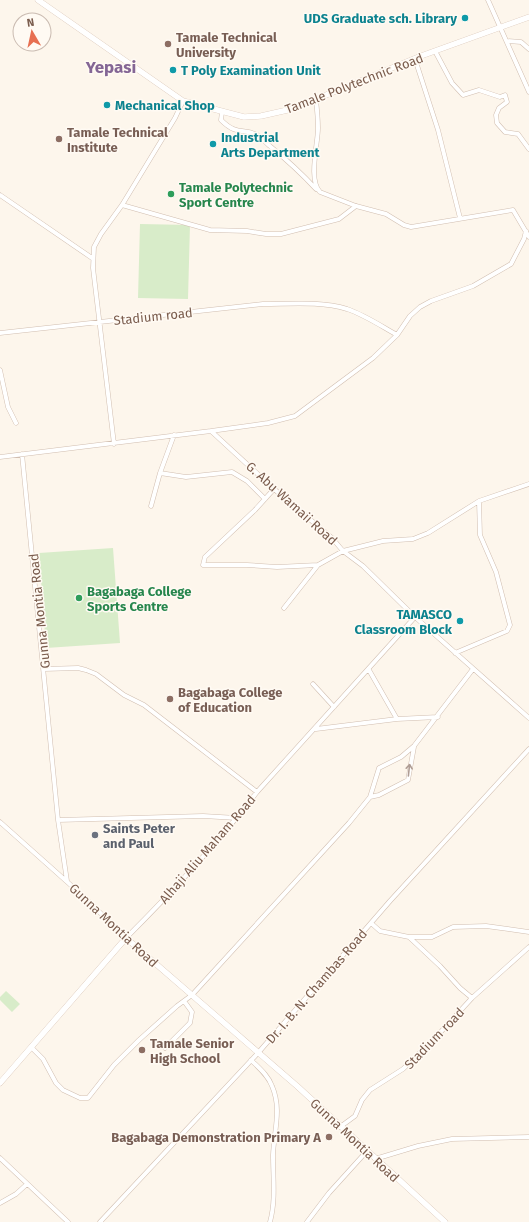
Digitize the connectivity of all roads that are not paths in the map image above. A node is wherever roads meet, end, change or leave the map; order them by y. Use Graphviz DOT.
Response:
graph roads {
  1 [pos="38,0"];
  2 [pos="488,0"];
  3 [pos="529,17"];
  4 [pos="500,27"];
  5 [pos="507,41"];
  6 [pos="529,49"];
  7 [pos="435,51"];
  8 [pos="415,59"];
  9 [pos="529,92"];
  10 [pos="316,100"];
  11 [pos="183,101"];
  12 [pos="222,112"];
  13 [pos="529,149"];
  14 [pos="316,189"];
  15 [pos="0,195"];
  16 [pos="122,205"];
  17 [pos="356,206"];
  18 [pos="460,218"];
  19 [pos="526,231"];
  20 [pos="529,237"];
  21 [pos="92,258"];
  22 [pos="100,322"];
  23 [pos="0,333"];
  24 [pos="397,335"];
  25 [pos="0,370"];
  26 [pos="16,423"];
  27 [pos="211,431"];
  28 [pos="174,435"];
  29 [pos="114,444"];
  30 [pos="22,454"];
  31 [pos="0,457"];
  32 [pos="160,473"];
  33 [pos="529,484"];
  34 [pos="274,489"];
  35 [pos="265,499"];
  36 [pos="479,501"];
  37 [pos="151,506"];
  38 [pos="344,551"];
  39 [pos="318,565"];
  40 [pos="284,608"];
  41 [pos="415,617"];
  42 [pos="455,653"];
  43 [pos="44,669"];
  44 [pos="474,669"];
  45 [pos="369,670"];
  46 [pos="313,684"];
  47 [pos="334,707"];
  48 [pos="438,717"];
  49 [pos="529,718"];
  50 [pos="397,719"];
  51 [pos="316,728"];
  52 [pos="414,746"];
  53 [pos="529,749"];
  54 [pos="257,792"];
  55 [pos="370,797"];
  56 [pos="237,818"];
  57 [pos="58,820"];
  58 [pos="0,822"];
  59 [pos="67,881"];
  60 [pos="371,923"];
  61 [pos="529,932"];
  62 [pos="409,937"];
  63 [pos="126,938"];
  64 [pos="529,947"];
  65 [pos="192,995"];
  66 [pos="472,998"];
  67 [pos="184,1001"];
  68 [pos="32,1047"];
  69 [pos="165,1048"];
  70 [pos="258,1052"];
  71 [pos="251,1060"];
  72 [pos="0,1083"];
  73 [pos="340,1127"];
  74 [pos="529,1137"];
  75 [pos="367,1151"];
  76 [pos="0,1158"];
  77 [pos="375,1159"];
  78 [pos="27,1184"];
  79 [pos="0,1203"];
  80 [pos="68,1222"];
  81 [pos="100,1222"];
  82 [pos="270,1222"];
  83 [pos="307,1222"];
  84 [pos="445,1222"];
  1 -- 11 [label="street, Tamale Polytechnic Road"];
  2 -- 4 [label="street"];
  3 -- 4 [label="street, Tamale Polytechnic Road"];
  4 -- 5 [label="street"];
  4 -- 7 [label="street, Tamale Polytechnic Road"];
  5 -- 6 [label="street"];
  5 -- 9 [label="street"];
  7 -- 8 [label="street, Tamale Polytechnic Road"];
  7 -- 13 [label="street"];
  8 -- 10 [label="street, Tamale Polytechnic Road"];
  8 -- 18 [label="street"];
  10 -- 12 [label="street, Tamale Polytechnic Road"];
  10 -- 14 [label="street"];
  11 -- 12 [label="street, Tamale Polytechnic Road"];
  11 -- 16 [label="street"];
  12 -- 14 [label="street"];
  14 -- 17 [label="street"];
  15 -- 21 [label="street"];
  16 -- 17 [label="street"];
  16 -- 21 [label="street"];
  17 -- 18 [label="street"];
  18 -- 19 [label="street"];
  19 -- 20 [label="street"];
  19 -- 24 [label="street"];
  21 -- 22 [label="street"];
  22 -- 23 [label="street, Stadium road"];
  22 -- 24 [label="street, Stadium road"];
  22 -- 29 [label="street"];
  24 -- 27 [label="street"];
  25 -- 26 [label="street"];
  27 -- 28 [label="street"];
  27 -- 34 [label="street, G. Abu Wamaii Road"];
  28 -- 29 [label="street"];
  28 -- 32 [label="street"];
  29 -- 30 [label="street"];
  30 -- 31 [label="street"];
  30 -- 43 [label="street, Gunna Montia Road"];
  32 -- 35 [label="street"];
  32 -- 37 [label="street"];
  33 -- 36 [label="street"];
  34 -- 35 [label="street"];
  34 -- 38 [label="street, G. Abu Wamaii Road"];
  35 -- 39 [label="street"];
  36 -- 38 [label="street"];
  36 -- 42 [label="street"];
  38 -- 39 [label="street"];
  38 -- 41 [label="street, G. Abu Wamaii Road"];
  39 -- 40 [label="street"];
  41 -- 42 [label="street, G. Abu Wamaii Road"];
  41 -- 45 [label="street, Alhaji Aliu Maham Road"];
  42 -- 44 [label="street, G. Abu Wamaii Road"];
  43 -- 54 [label="street"];
  43 -- 57 [label="street, Gunna Montia Road"];
  44 -- 48 [label="street"];
  44 -- 49 [label="street, G. Abu Wamaii Road"];
  45 -- 47 [label="street, Alhaji Aliu Maham Road"];
  45 -- 50 [label="street"];
  46 -- 47 [label="street"];
  47 -- 51 [label="street, Alhaji Aliu Maham Road"];
  48 -- 50 [label="street"];
  48 -- 52 [label="street"];
  50 -- 51 [label="street"];
  51 -- 54 [label="street, Alhaji Aliu Maham Road"];
  52 -- 55 [label="street"];
  55 -- 52 [label="street, one-way"];
  53 -- 60 [label="street, Dr. I. B. N. Chambas Road"];
  54 -- 56 [label="street, Alhaji Aliu Maham Road"];
  55 -- 65 [label="street"];
  56 -- 57 [label="street"];
  56 -- 63 [label="street, Alhaji Aliu Maham Road"];
  57 -- 59 [label="street, Gunna Montia Road"];
  58 -- 59 [label="street"];
  59 -- 63 [label="street, Gunna Montia Road"];
  60 -- 62 [label="street"];
  60 -- 70 [label="street, Dr. I. B. N. Chambas Road"];
  61 -- 62 [label="street"];
  62 -- 66 [label="street"];
  63 -- 65 [label="street, Gunna Montia Road"];
  63 -- 68 [label="street, Alhaji Aliu Maham Road"];
  64 -- 66 [label="street, Stadium road"];
  65 -- 67 [label="street"];
  65 -- 70 [label="street, Gunna Montia Road"];
  66 -- 73 [label="street, Stadium road"];
  67 -- 68 [label="street"];
  67 -- 69 [label="street"];
  68 -- 72 [label="street, Alhaji Aliu Maham Road"];
  70 -- 71 [label="street, Dr. I. B. N. Chambas Road"];
  70 -- 73 [label="street, Gunna Montia Road"];
  71 -- 81 [label="street, Dr. I. B. N. Chambas Road"];
  71 -- 82 [label="street"];
  73 -- 75 [label="street, Gunna Montia Road"];
  74 -- 77 [label="street"];
  75 -- 77 [label="street, Gunna Montia Road"];
  75 -- 83 [label="street"];
  76 -- 78 [label="street"];
  77 -- 84 [label="street, Gunna Montia Road"];
  78 -- 79 [label="street"];
  78 -- 80 [label="street"];
}
